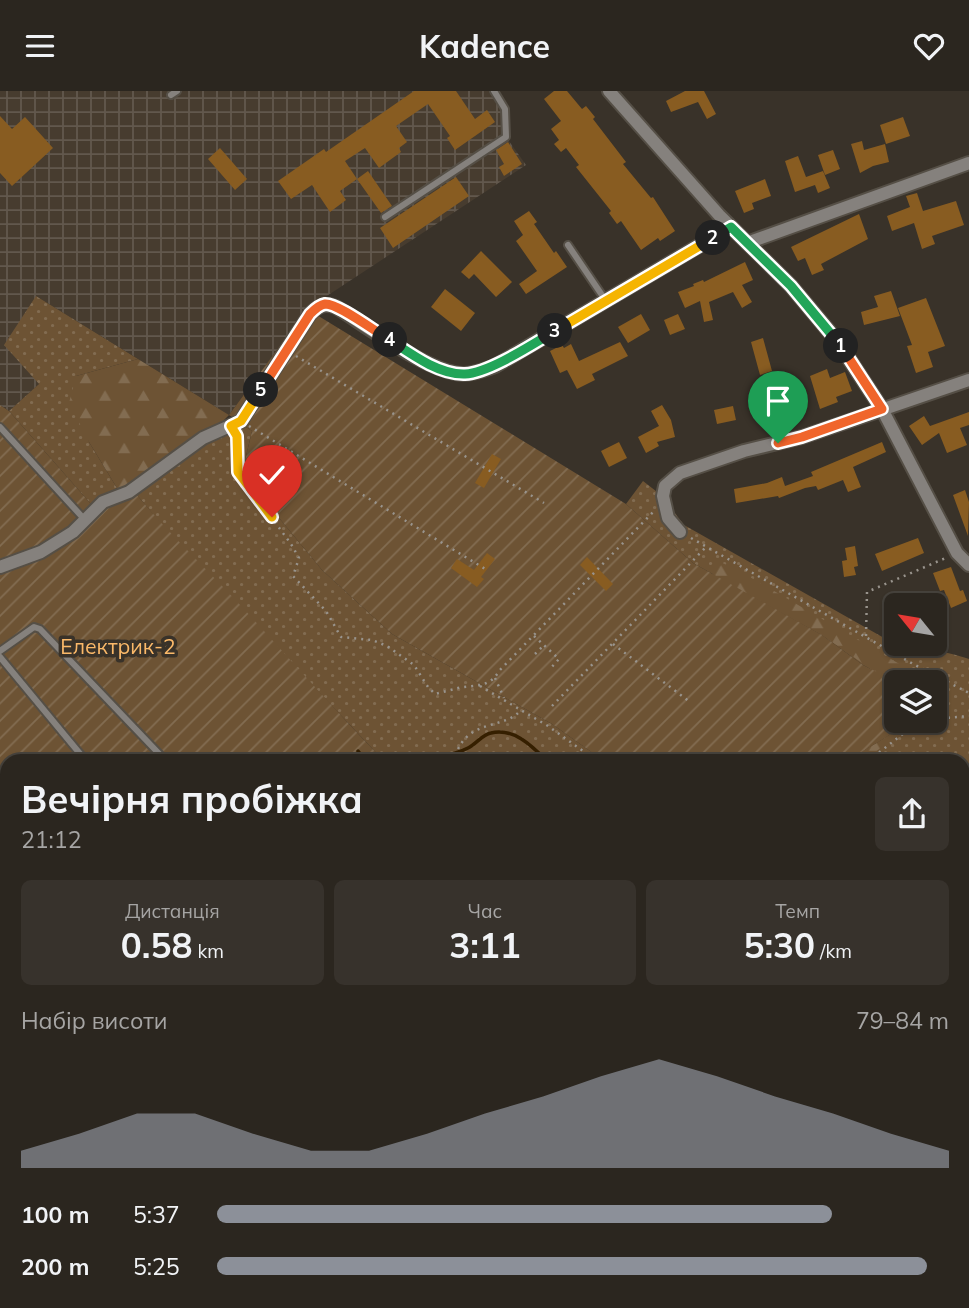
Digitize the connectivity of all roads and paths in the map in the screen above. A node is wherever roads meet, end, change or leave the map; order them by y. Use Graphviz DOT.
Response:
graph roads {
  1 [pos="494,91"];
  2 [pos="610,91"];
  3 [pos="969,163"];
  4 [pos="385,217"];
  5 [pos="731,227"];
  6 [pos="747,243"];
  7 [pos="568,244"];
  8 [pos="606,301"];
  9 [pos="288,351"];
  10 [pos="969,380"];
  11 [pos="882,409"];
  12 [pos="236,423"];
  13 [pos="0,427"];
  14 [pos="544,503"];
  15 [pos="663,503"];
  16 [pos="85,520"];
  17 [pos="680,532"];
  18 [pos="706,547"];
  19 [pos="957,553"];
  20 [pos="969,565"];
  21 [pos="0,567"];
  22 [pos="487,570"];
  23 [pos="534,636"];
  24 [pos="866,636"];
  25 [pos="613,644"];
  26 [pos="544,645"];
  27 [pos="0,651"];
  28 [pos="535,654"];
  29 [pos="0,657"];
  30 [pos="550,669"];
  31 [pos="495,678"];
  32 [pos="480,686"];
  33 [pos="969,693"];
  34 [pos="505,700"];
  35 [pos="690,702"];
  36 [pos="552,706"];
  37 [pos="521,710"];
  38 [pos="969,716"];
  39 [pos="947,718"];
  40 [pos="904,733"];
  41 [pos="80,754"];
  42 [pos="159,754"];
  43 [pos="456,754"];
  44 [pos="587,754"];
  45 [pos="877,754"];
  1 -- 4 [label="lane"];
  2 -- 5 [label="street"];
  3 -- 6 [label="street"];
  5 -- 6 [label="street"];
  5 -- 8 [label="street"];
  6 -- 11 [label="street"];
  7 -- 8 [label="lane"];
  8 -- 9 [label="street"];
  9 -- 12 [label="street"];
  9 -- 14 [label="path"];
  10 -- 11 [label="street"];
  11 -- 15 [label="street"];
  11 -- 19 [label="street"];
  12 -- 16 [label="street"];
  12 -- 22 [label="path"];
  12 -- 32 [label="path"];
  13 -- 16 [label="lane"];
  15 -- 17 [label="street"];
  15 -- 23 [label="path"];
  16 -- 21 [label="street"];
  17 -- 18 [label="path"];
  18 -- 24 [label="path"];
  18 -- 25 [label="path"];
  19 -- 20 [label="street"];
  19 -- 24 [label="path"];
  23 -- 26 [label="path"];
  23 -- 31 [label="path"];
  24 -- 33 [label="path"];
  25 -- 35 [label="path"];
  25 -- 36 [label="path"];
  26 -- 28 [label="path"];
  26 -- 30 [label="path"];
  27 -- 42 [label="lane"];
  29 -- 41 [label="lane"];
  31 -- 32 [label="path"];
  31 -- 34 [label="path"];
  32 -- 34 [label="path"];
  34 -- 37 [label="path"];
  37 -- 43 [label="path"];
  37 -- 44 [label="path"];
  38 -- 39 [label="path"];
  40 -- 45 [label="path"];
}
